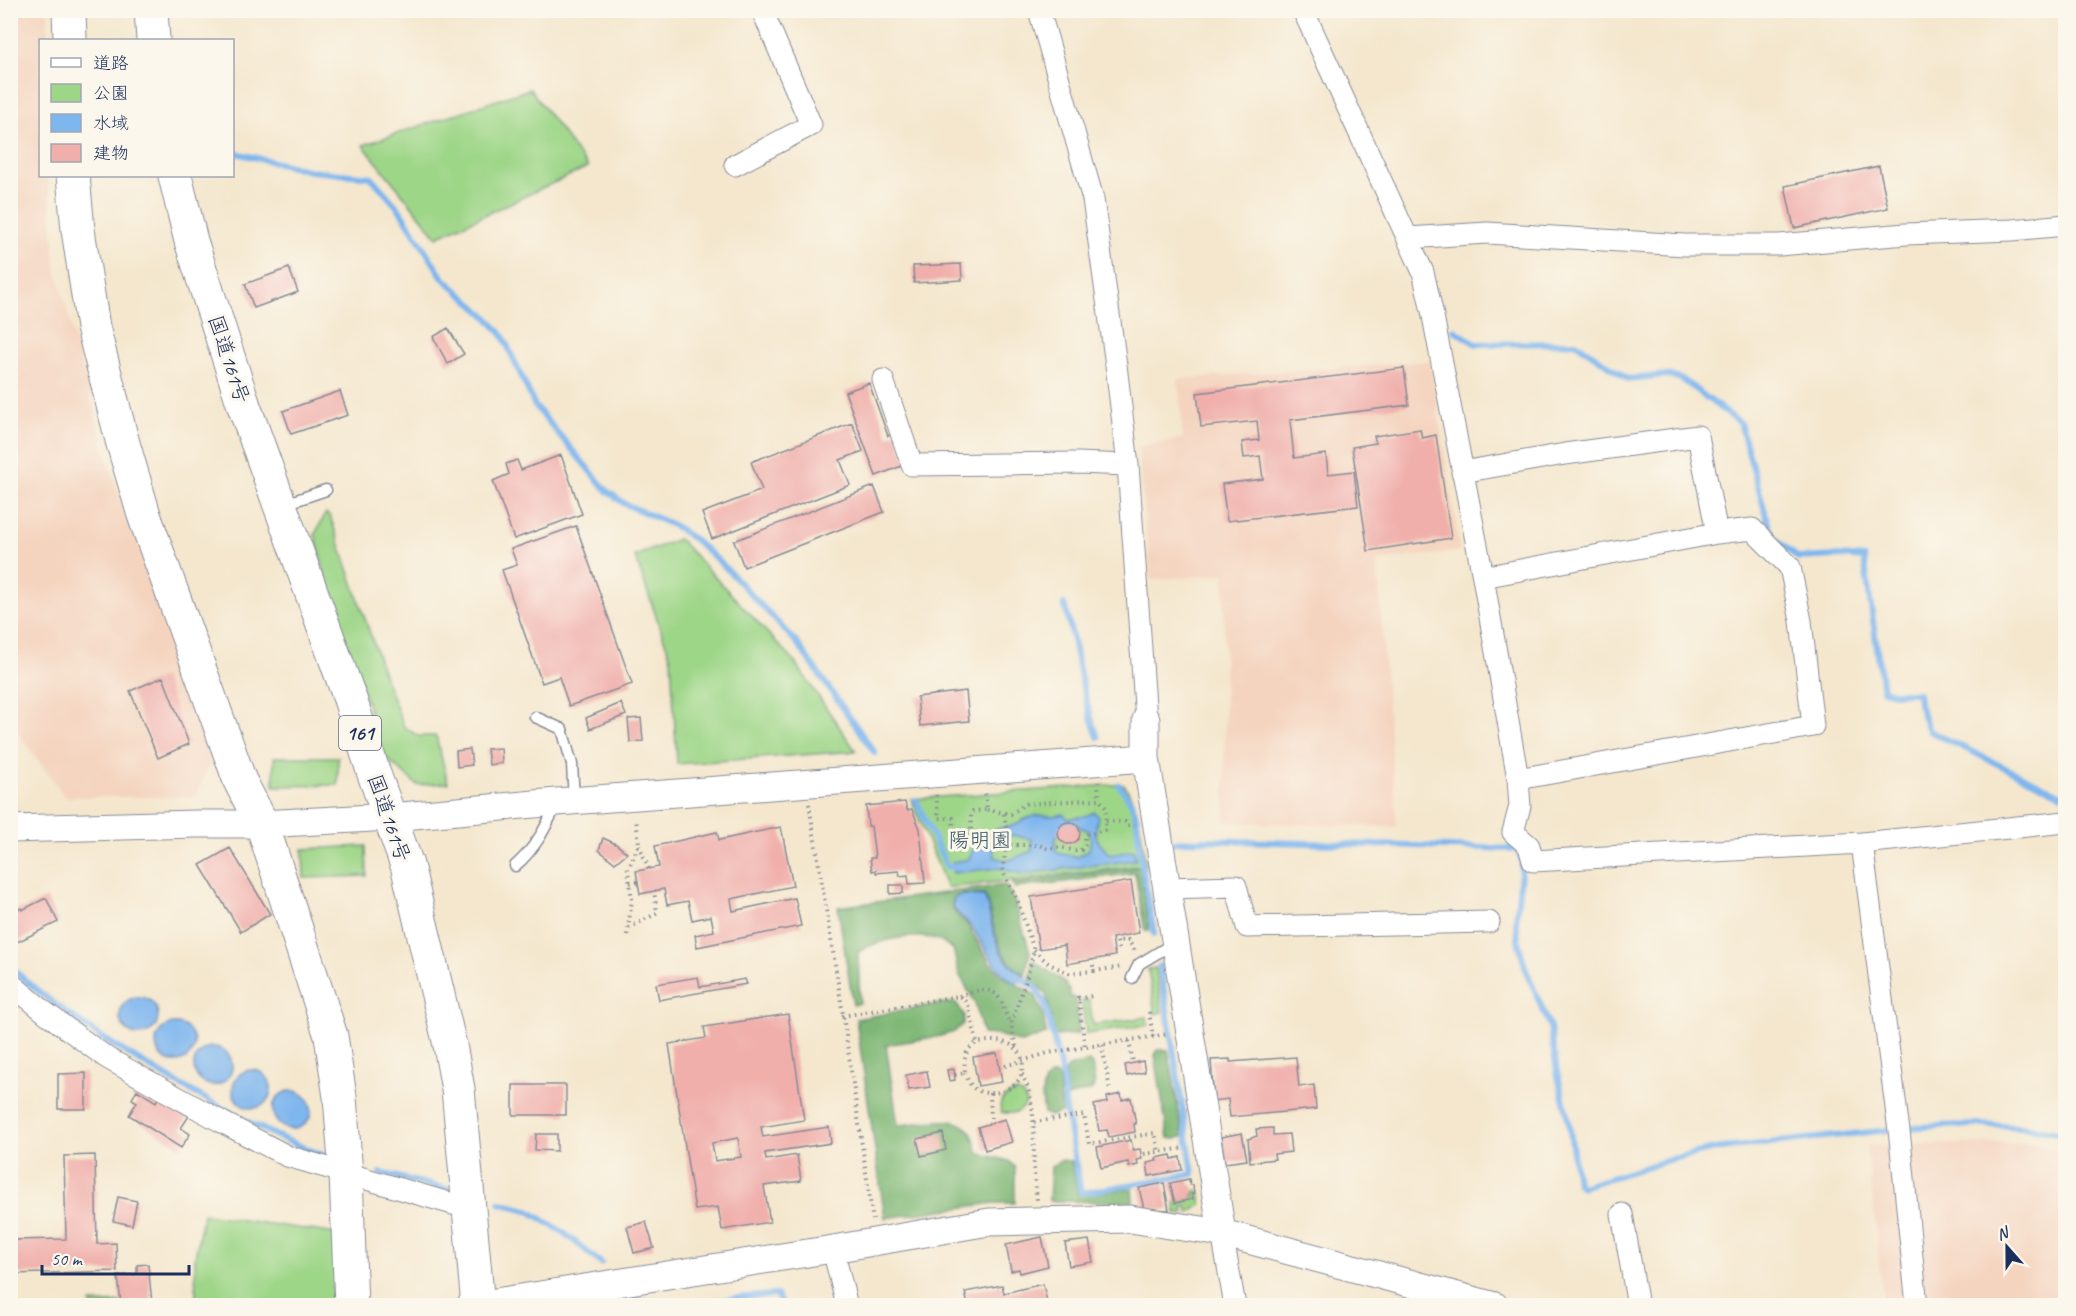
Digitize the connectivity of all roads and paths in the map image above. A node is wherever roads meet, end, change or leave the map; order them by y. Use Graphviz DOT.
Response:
graph roads {
  1 [pos="69,10"];
  2 [pos="151,10"];
  3 [pos="762,10"];
  4 [pos="1039,10"];
  5 [pos="1303,10"];
  6 [pos="69,39"];
  7 [pos="153,39"];
  8 [pos="735,165"];
  9 [pos="73,177"];
  10 [pos="175,177"];
  11 [pos="2066,225"];
  12 [pos="1408,238"];
  13 [pos="883,380"];
  14 [pos="1128,465"];
  15 [pos="1462,472"];
  16 [pos="326,490"];
  17 [pos="279,506"];
  18 [pos="1718,533"];
  19 [pos="1483,577"];
  20 [pos="535,717"];
  21 [pos="1146,720"];
  22 [pos="1146,758"];
  23 [pos="1518,779"];
  24 [pos="1098,782"];
  25 [pos="985,789"];
  26 [pos="936,793"];
  27 [pos="1099,800"];
  28 [pos="566,802"];
  29 [pos="808,803"];
  30 [pos="987,810"];
  31 [pos="1004,814"];
  32 [pos="636,815"];
  33 [pos="391,817"];
  34 [pos="1106,821"];
  35 [pos="2066,822"];
  36 [pos="262,824"];
  37 [pos="1134,826"];
  38 [pos="10,829"];
  39 [pos="1862,843"];
  40 [pos="639,844"];
  41 [pos="1006,845"];
  42 [pos="515,866"];
  43 [pos="649,869"];
  44 [pos="638,882"];
  45 [pos="630,883"];
  46 [pos="1168,888"];
  47 [pos="654,891"];
  48 [pos="1489,922"];
  49 [pos="629,928"];
  50 [pos="627,935"];
  51 [pos="1176,941"];
  52 [pos="1034,950"];
  53 [pos="1114,951"];
  54 [pos="1136,954"];
  55 [pos="1092,960"];
  56 [pos="1132,978"];
  57 [pos="10,983"];
  58 [pos="959,996"];
  59 [pos="1092,996"];
  60 [pos="1149,1012"];
  61 [pos="842,1016"];
  62 [pos="1011,1024"];
  63 [pos="1166,1034"];
  64 [pos="1153,1037"];
  65 [pos="1129,1041"];
  66 [pos="977,1043"];
  67 [pos="1102,1045"];
  68 [pos="1085,1047"];
  69 [pos="1017,1050"];
  70 [pos="1022,1061"];
  71 [pos="1133,1063"];
  72 [pos="1005,1066"];
  73 [pos="965,1073"];
  74 [pos="1022,1074"];
  75 [pos="955,1075"];
  76 [pos="1110,1090"];
  77 [pos="990,1093"];
  78 [pos="991,1119"];
  79 [pos="1034,1122"];
  80 [pos="1186,1148"];
  81 [pos="1159,1152"];
  82 [pos="1144,1154"];
  83 [pos="346,1174"];
  84 [pos="1037,1207"];
  85 [pos="470,1209"];
  86 [pos="1622,1214"];
  87 [pos="874,1228"];
  88 [pos="1222,1233"];
  89 [pos="833,1249"];
  90 [pos="351,1305"];
  91 [pos="476,1305"];
  92 [pos="847,1305"];
  93 [pos="1235,1305"];
  94 [pos="1495,1305"];
  95 [pos="1638,1305"];
  96 [pos="1917,1305"];
  1 -- 6 [label="highway"];
  2 -- 7 [label="highway"];
  3 -- 8 [label="street"];
  4 -- 14 [label="street"];
  5 -- 12 [label="street"];
  9 -- 36 [label="highway"];
  10 -- 17 [label="highway, 国道161号 / 161"];
  11 -- 12 [label="street"];
  12 -- 15 [label="street"];
  13 -- 14 [label="street"];
  14 -- 21 [label="street"];
  15 -- 18 [label="street"];
  15 -- 19 [label="street"];
  16 -- 17 [label="lane"];
  17 -- 33 [label="highway, 国道161号 / 161"];
  18 -- 19 [label="street"];
  18 -- 23 [label="street"];
  19 -- 23 [label="street"];
  20 -- 28 [label="lane"];
  21 -- 22 [label="street"];
  22 -- 28 [label="street"];
  22 -- 46 [label="street"];
  23 -- 39 [label="street"];
  24 -- 27 [label="path"];
  25 -- 30 [label="path"];
  26 -- 30 [label="path"];
  27 -- 31 [label="path"];
  27 -- 34 [label="path"];
  28 -- 33 [label="street"];
  28 -- 42 [label="lane"];
  29 -- 61 [label="path"];
  30 -- 31 [label="path"];
  31 -- 41 [label="path"];
  32 -- 40 [label="path"];
  33 -- 36 [label="street"];
  33 -- 85 [label="highway, 国道161号 / 161"];
  34 -- 37 [label="path"];
  34 -- 41 [label="path"];
  35 -- 39 [label="street"];
  36 -- 38 [label="street"];
  36 -- 83 [label="highway"];
  39 -- 96 [label="street"];
  40 -- 43 [label="path"];
  40 -- 45 [label="path"];
  41 -- 52 [label="path"];
  44 -- 45 [label="path"];
  45 -- 49 [label="path"];
  46 -- 48 [label="street"];
  46 -- 51 [label="street"];
  47 -- 49 [label="path"];
  49 -- 50 [label="path"];
  51 -- 56 [label="lane"];
  51 -- 88 [label="street"];
  52 -- 55 [label="path"];
  52 -- 62 [label="path"];
  53 -- 54 [label="path"];
  57 -- 83 [label="street"];
  58 -- 61 [label="path"];
  58 -- 62 [label="path"];
  58 -- 66 [label="path"];
  59 -- 68 [label="path"];
  60 -- 64 [label="path"];
  61 -- 87 [label="path"];
  62 -- 69 [label="path"];
  63 -- 64 [label="path"];
  64 -- 65 [label="path"];
  65 -- 67 [label="path"];
  65 -- 71 [label="path"];
  66 -- 69 [label="path"];
  66 -- 73 [label="path"];
  67 -- 68 [label="path"];
  67 -- 76 [label="path"];
  68 -- 70 [label="path"];
  69 -- 70 [label="path"];
  70 -- 72 [label="path"];
  70 -- 74 [label="path"];
  73 -- 75 [label="path"];
  73 -- 77 [label="path"];
  74 -- 77 [label="path"];
  74 -- 79 [label="path"];
  77 -- 78 [label="path"];
  79 -- 81 [label="path"];
  79 -- 84 [label="path"];
  80 -- 81 [label="path"];
  81 -- 82 [label="path"];
  83 -- 85 [label="street"];
  83 -- 90 [label="highway"];
  85 -- 91 [label="highway, 国道161号 / 161"];
  86 -- 95 [label="street"];
  88 -- 89 [label="street"];
  88 -- 93 [label="street"];
  88 -- 94 [label="street"];
  89 -- 91 [label="street"];
  89 -- 92 [label="street"];
}
